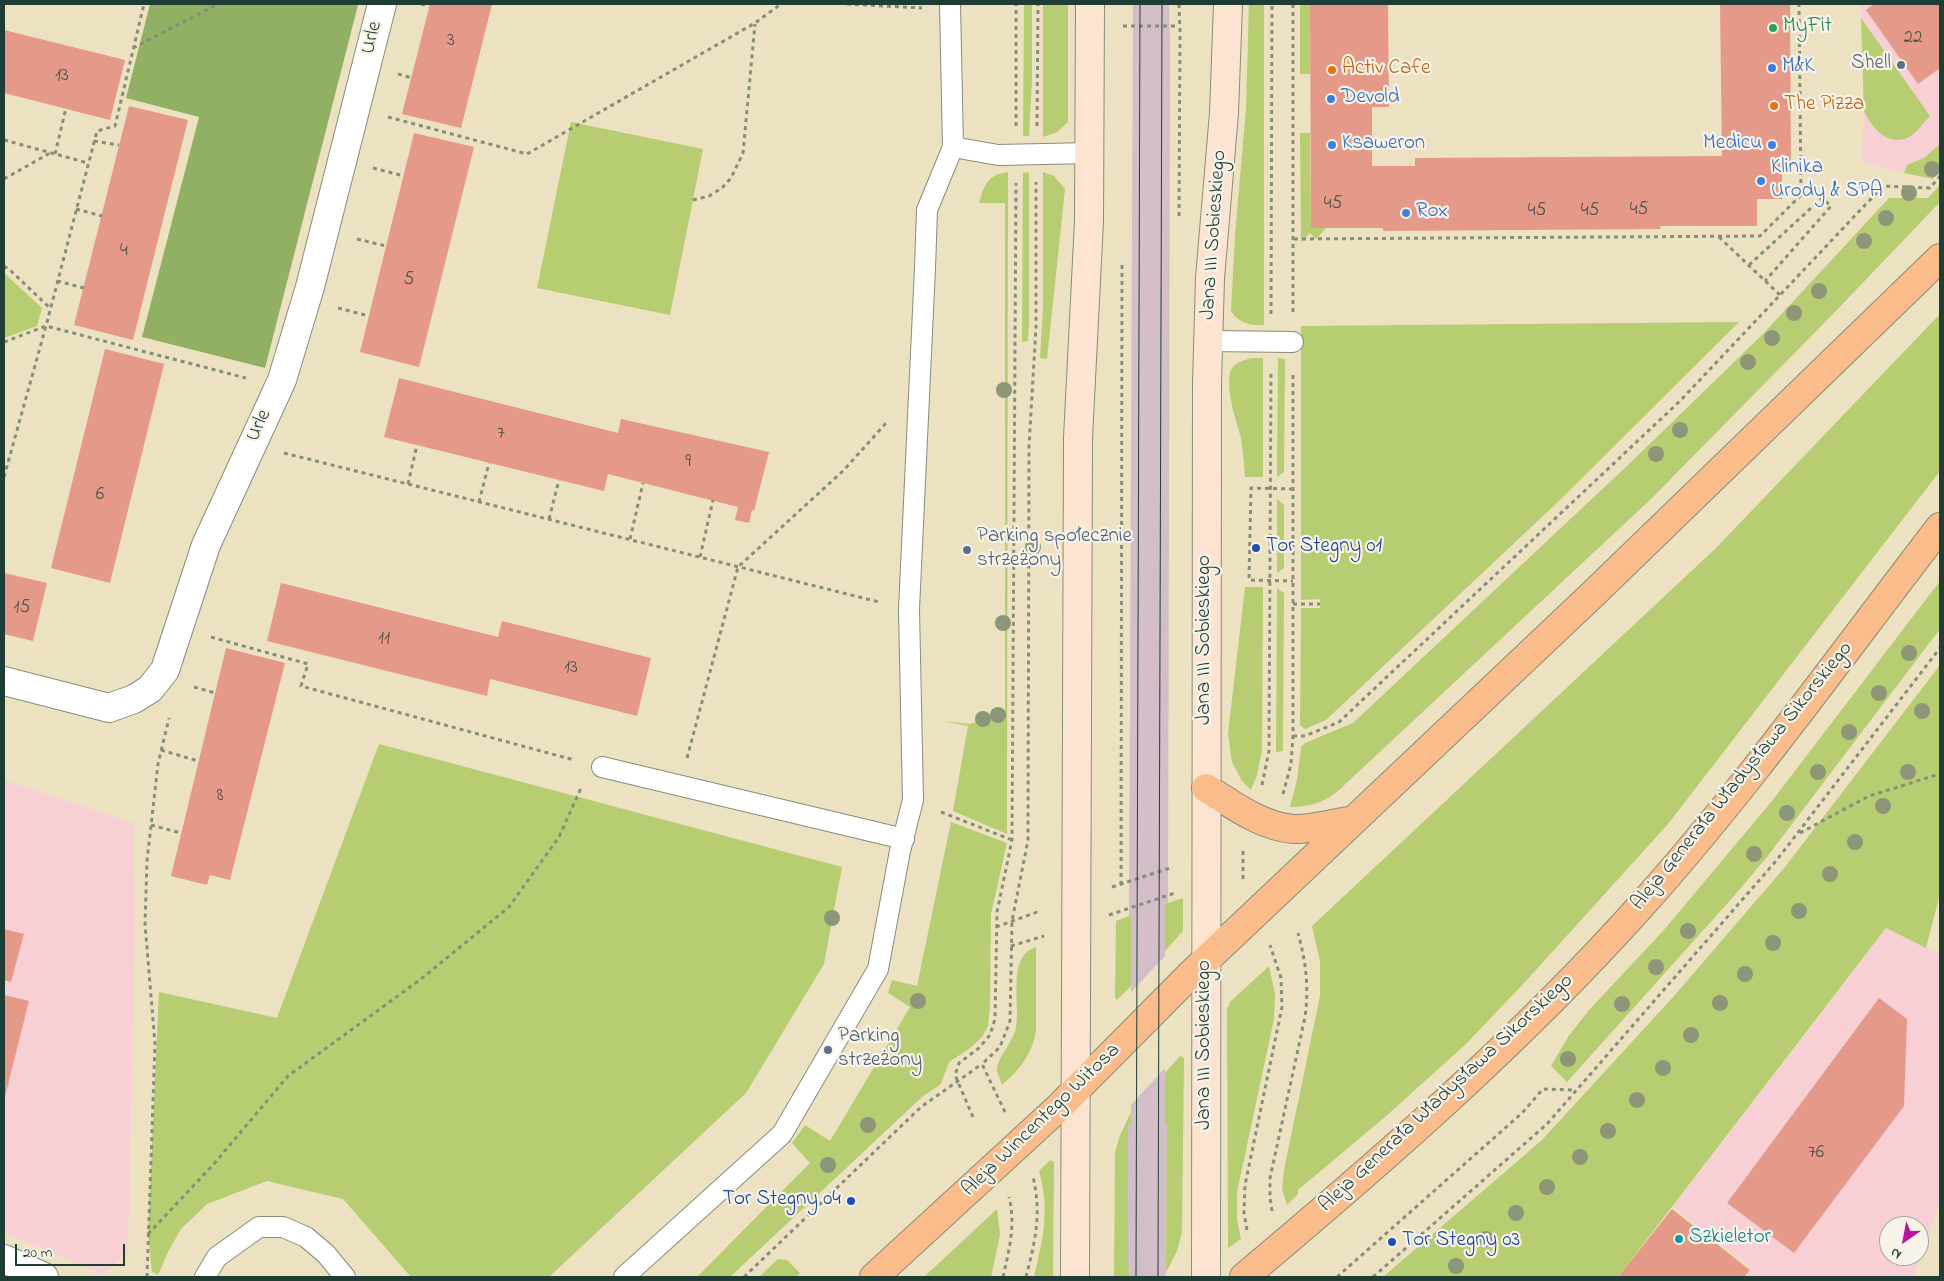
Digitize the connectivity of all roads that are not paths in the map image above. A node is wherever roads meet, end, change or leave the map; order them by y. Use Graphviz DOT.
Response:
graph roads {
  1 [pos="382,4"];
  2 [pos="1090,4"];
  3 [pos="1228,4"];
  4 [pos="950,7"];
  5 [pos="952,147"];
  6 [pos="1090,153"];
  7 [pos="1940,258"];
  8 [pos="1208,341"];
  9 [pos="1293,342"];
  10 [pos="1940,527"];
  11 [pos="4,681"];
  12 [pos="597,766"];
  13 [pos="1206,788"];
  14 [pos="1354,820"];
  15 [pos="904,839"];
  16 [pos="1206,960"];
  17 [pos="1076,1091"];
  18 [pos="4,1259"];
  19 [pos="44,1277"];
  20 [pos="205,1277"];
  21 [pos="345,1277"];
  22 [pos="624,1277"];
  23 [pos="874,1277"];
  24 [pos="1074,1277"];
  25 [pos="1206,1277"];
  26 [pos="1244,1277"];
  1 -- 11 [label="street, Urle"];
  2 -- 6 [label="main road"];
  3 -- 8 [label="main road, Jana III Sobieskiego"];
  4 -- 5 [label="lane"];
  5 -- 6 [label="lane"];
  5 -- 15 [label="lane"];
  6 -- 17 [label="main road"];
  7 -- 14 [label="main road"];
  8 -- 9 [label="lane"];
  8 -- 13 [label="main road, Jana III Sobieskiego"];
  10 -- 26 [label="main road, Aleja Generała Władysława Sikorskiego"];
  12 -- 15 [label="lane"];
  13 -- 14 [label="main road"];
  13 -- 16 [label="main road, Jana III Sobieskiego"];
  14 -- 16 [label="main road"];
  15 -- 22 [label="lane"];
  16 -- 17 [label="main road, Aleja Wincentego Witosa"];
  16 -- 25 [label="main road, Jana III Sobieskiego"];
  17 -- 23 [label="main road, Aleja Wincentego Witosa"];
  17 -- 24 [label="main road"];
  18 -- 19 [label="street"];
  20 -- 21 [label="lane"];
}
